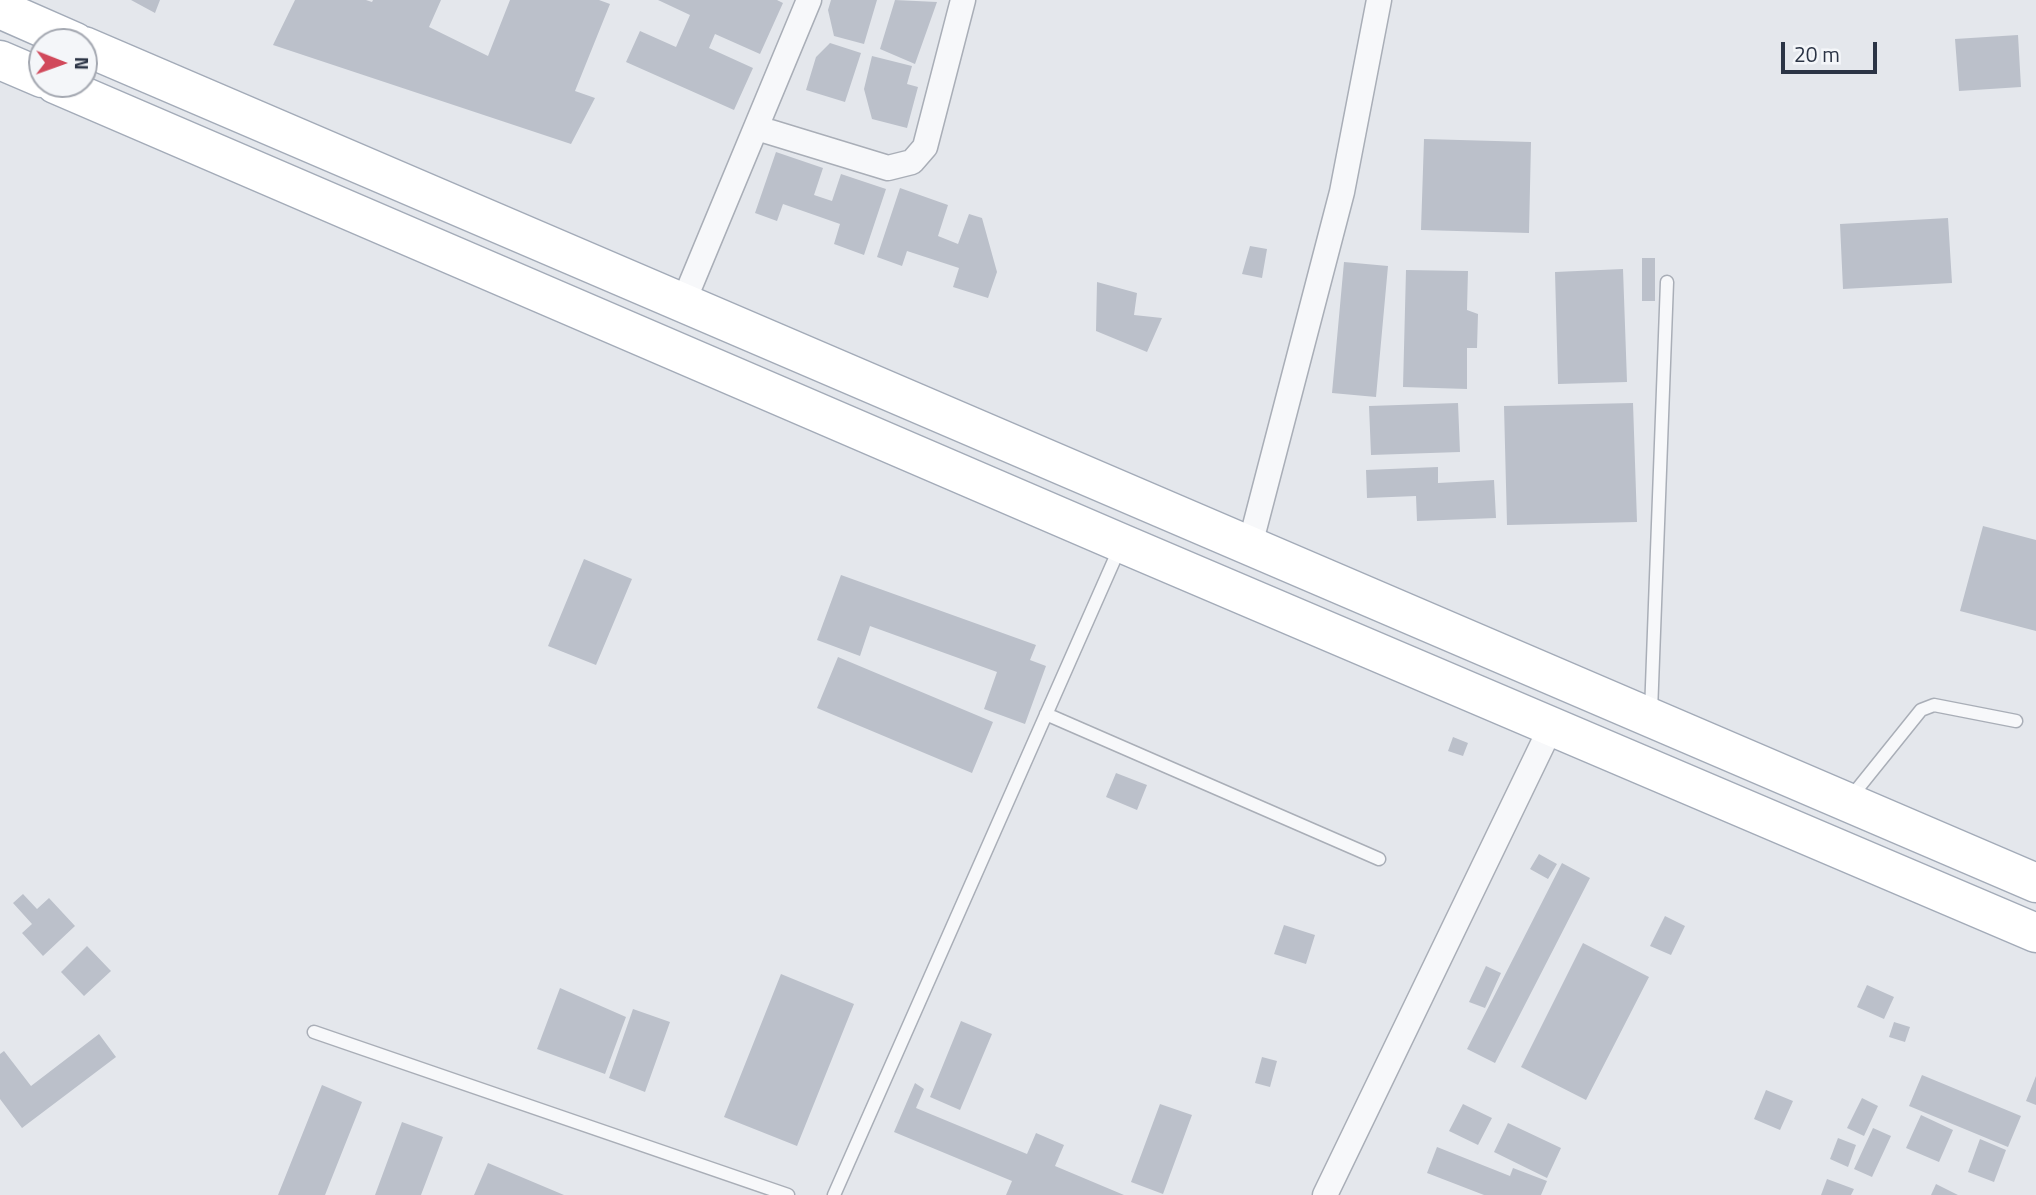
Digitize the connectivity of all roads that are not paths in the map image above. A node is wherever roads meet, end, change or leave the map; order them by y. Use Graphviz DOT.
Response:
graph roads {
  1 [pos="809,0"];
  2 [pos="963,0"];
  3 [pos="1379,0"];
  4 [pos="0,9"];
  5 [pos="43,28"];
  6 [pos="98,52"];
  7 [pos="0,60"];
  8 [pos="28,72"];
  9 [pos="88,98"];
  10 [pos="757,128"];
  11 [pos="1667,282"];
  12 [pos="683,303"];
  13 [pos="1121,543"];
  14 [pos="1250,545"];
  15 [pos="1046,714"];
  16 [pos="1651,718"];
  17 [pos="2016,720"];
  18 [pos="1551,727"];
  19 [pos="1847,802"];
  20 [pos="1379,859"];
  21 [pos="2036,883"];
  22 [pos="2036,933"];
  23 [pos="314,1032"];
  24 [pos="788,1195"];
  25 [pos="834,1195"];
  26 [pos="1325,1195"];
  1 -- 10 [label="street"];
  2 -- 10 [label="street"];
  3 -- 14 [label="street"];
  4 -- 5 [label="main road"];
  6 -- 12 [label="main road"];
  7 -- 8 [label="main road"];
  9 -- 13 [label="main road"];
  10 -- 12 [label="street"];
  11 -- 16 [label="lane"];
  12 -- 14 [label="main road"];
  13 -- 15 [label="lane"];
  13 -- 18 [label="main road"];
  14 -- 16 [label="main road"];
  15 -- 20 [label="lane"];
  15 -- 25 [label="lane"];
  16 -- 19 [label="main road"];
  17 -- 19 [label="lane"];
  18 -- 22 [label="main road"];
  18 -- 26 [label="street"];
  19 -- 21 [label="main road"];
  23 -- 24 [label="lane"];
}
